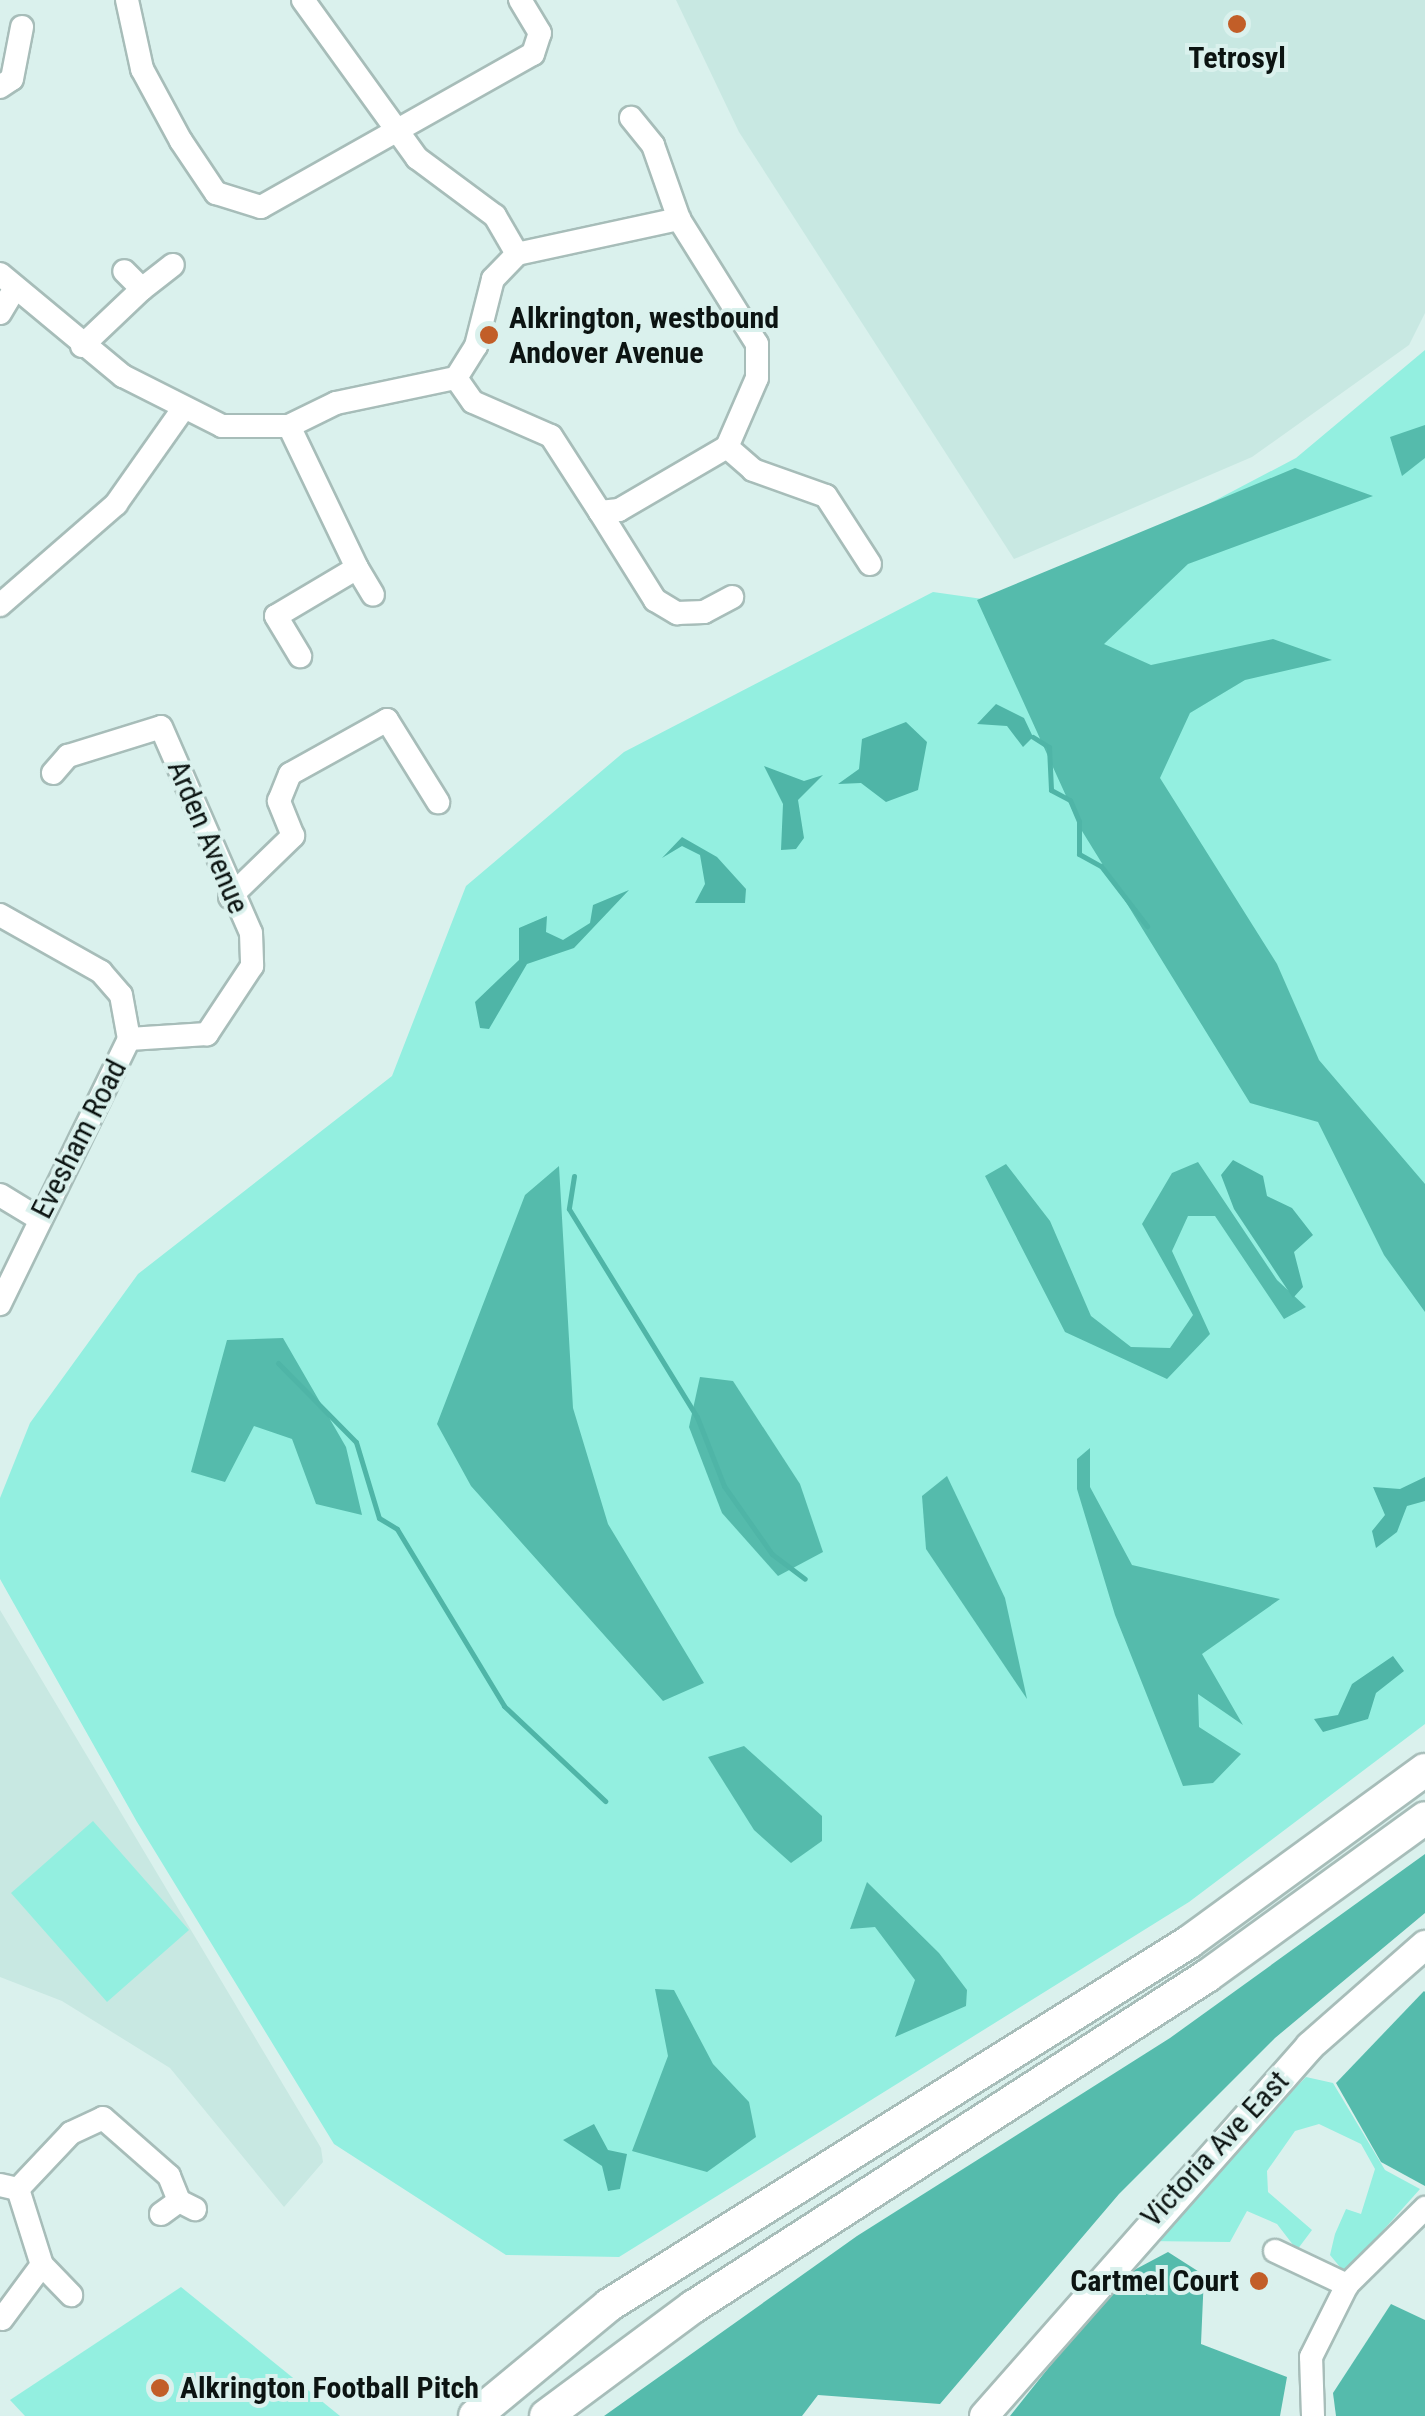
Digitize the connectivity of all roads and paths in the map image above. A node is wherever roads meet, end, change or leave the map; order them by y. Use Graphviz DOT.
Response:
graph roads {
  1 [pos="127,0"];
  2 [pos="304,0"];
  3 [pos="520,0"];
  4 [pos="22,27"];
  5 [pos="6,83"];
  6 [pos="631,118"];
  7 [pos="400,131"];
  8 [pos="679,219"];
  9 [pos="517,254"];
  10 [pos="173,265"];
  11 [pos="124,271"];
  12 [pos="7,281"];
  13 [pos="142,290"];
  14 [pos="0,312"];
  15 [pos="82,346"];
  16 [pos="456,378"];
  17 [pos="181,412"];
  18 [pos="290,426"];
  19 [pos="727,447"];
  20 [pos="600,512"];
  21 [pos="870,564"];
  22 [pos="357,568"];
  23 [pos="265,595"];
  24 [pos="373,595"];
  25 [pos="732,596"];
  26 [pos="0,605"];
  27 [pos="276,616"];
  28 [pos="300,656"];
  29 [pos="53,774"];
  30 [pos="438,802"];
  31 [pos="230,897"];
  32 [pos="0,915"];
  33 [pos="130,1039"];
  34 [pos="0,1195"];
  35 [pos="38,1218"];
  36 [pos="0,1304"];
  37 [pos="1425,1770"];
  38 [pos="1425,1818"];
  39 [pos="1421,1957"];
  40 [pos="9,2187"];
  41 [pos="178,2208"];
  42 [pos="1422,2216"];
  43 [pos="1275,2251"];
  44 [pos="42,2265"];
  45 [pos="1347,2285"];
  46 [pos="72,2295"];
  47 [pos="2,2318"];
  48 [pos="475,2416"];
  49 [pos="546,2416"];
  50 [pos="984,2416"];
  51 [pos="1313,2416"];
  1 -- 7 [label="street"];
  2 -- 7 [label="street"];
  3 -- 7 [label="street"];
  4 -- 5 [label="street"];
  6 -- 8 [label="street"];
  7 -- 9 [label="street"];
  8 -- 9 [label="street"];
  8 -- 19 [label="street"];
  9 -- 16 [label="street"];
  10 -- 13 [label="street"];
  11 -- 13 [label="street"];
  12 -- 14 [label="street"];
  12 -- 15 [label="street"];
  13 -- 15 [label="street"];
  15 -- 17 [label="street"];
  16 -- 18 [label="street"];
  16 -- 20 [label="street"];
  17 -- 18 [label="street"];
  17 -- 26 [label="street"];
  18 -- 22 [label="street"];
  19 -- 20 [label="street"];
  19 -- 21 [label="street"];
  20 -- 25 [label="street"];
  22 -- 24 [label="street"];
  22 -- 27 [label="street"];
  23 -- 27 [label="street"];
  27 -- 28 [label="street"];
  29 -- 31 [label="street, Arden Avenue"];
  30 -- 31 [label="street"];
  31 -- 33 [label="street, Arden Avenue"];
  32 -- 33 [label="street, Evesham Road"];
  33 -- 35 [label="street, Evesham Road"];
  34 -- 35 [label="street"];
  35 -- 36 [label="street, Evesham Road"];
  37 -- 48 [label="highway"];
  38 -- 49 [label="highway"];
  39 -- 50 [label="main road, Victoria Ave East"];
  40 -- 41 [label="street"];
  40 -- 44 [label="street"];
  42 -- 45 [label="street"];
  43 -- 45 [label="street"];
  44 -- 46 [label="street"];
  44 -- 47 [label="street"];
  45 -- 51 [label="street"];
}
